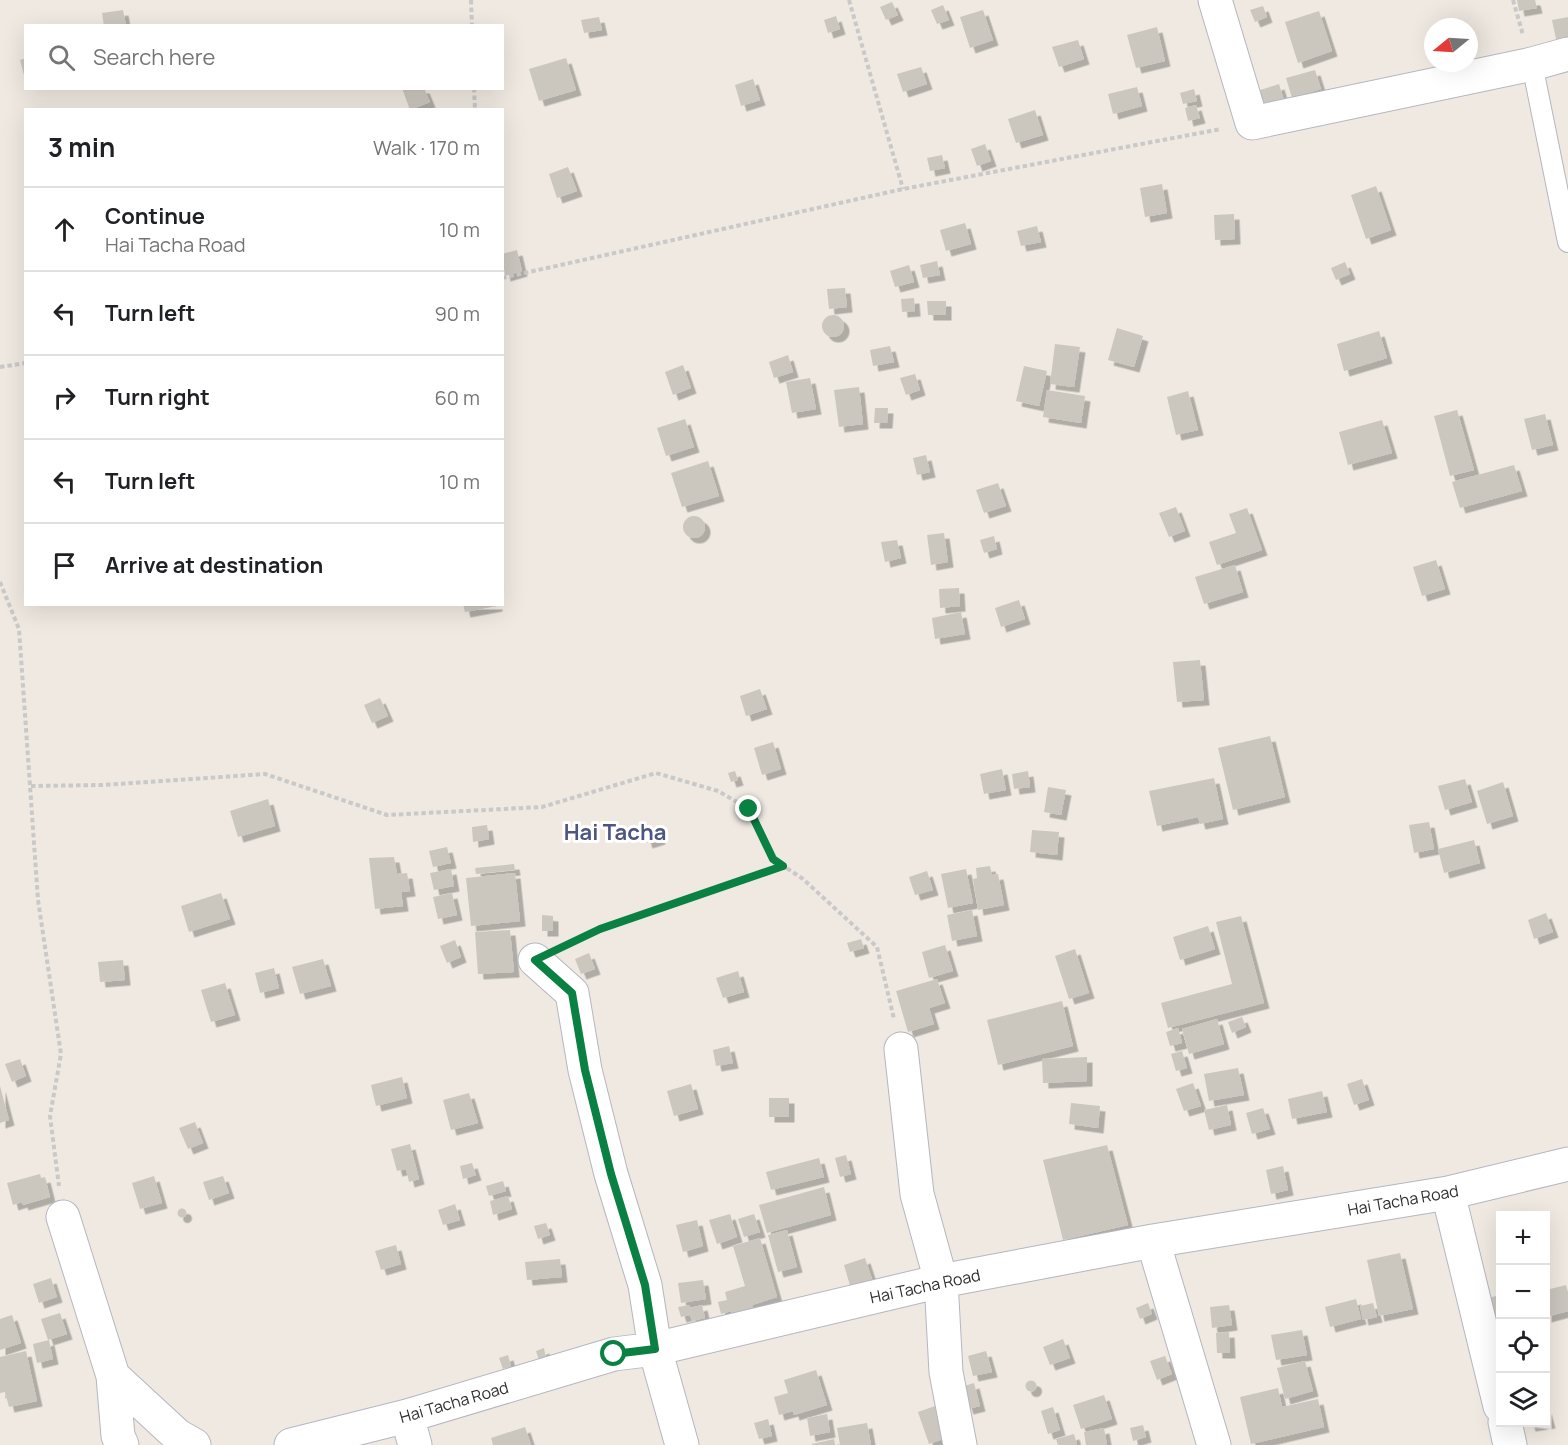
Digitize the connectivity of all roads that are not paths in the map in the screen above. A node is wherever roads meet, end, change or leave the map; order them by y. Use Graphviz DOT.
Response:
graph roads {
  1 [pos="1215,0"];
  2 [pos="1568,54"];
  3 [pos="1532,64"];
  4 [pos="1568,242"];
  5 [pos="535,960"];
  6 [pos="901,1049"];
  7 [pos="1568,1164"];
  8 [pos="1448,1193"];
  9 [pos="63,1217"];
  10 [pos="1153,1241"];
  11 [pos="941,1281"];
  12 [pos="655,1349"];
  13 [pos="113,1376"];
  14 [pos="1496,1390"];
  15 [pos="1506,1427"];
  16 [pos="411,1431"];
  17 [pos="122,1445"];
  18 [pos="194,1445"];
  19 [pos="291,1445"];
  20 [pos="682,1445"];
  21 [pos="960,1445"];
  22 [pos="1214,1445"];
  23 [pos="1510,1445"];
  1 -- 3 [label="street"];
  2 -- 3 [label="street"];
  3 -- 4 [label="lane"];
  5 -- 12 [label="street"];
  6 -- 11 [label="street"];
  7 -- 8 [label="street, Hai Tacha Road"];
  8 -- 10 [label="street, Hai Tacha Road"];
  8 -- 14 [label="street"];
  9 -- 13 [label="street"];
  10 -- 11 [label="street, Hai Tacha Road"];
  10 -- 22 [label="street"];
  11 -- 12 [label="street, Hai Tacha Road"];
  11 -- 21 [label="street"];
  12 -- 16 [label="street, Hai Tacha Road"];
  12 -- 20 [label="street"];
  13 -- 17 [label="street"];
  13 -- 18 [label="street"];
  15 -- 23 [label="street"];
  16 -- 19 [label="street, Hai Tacha Road"];
}
